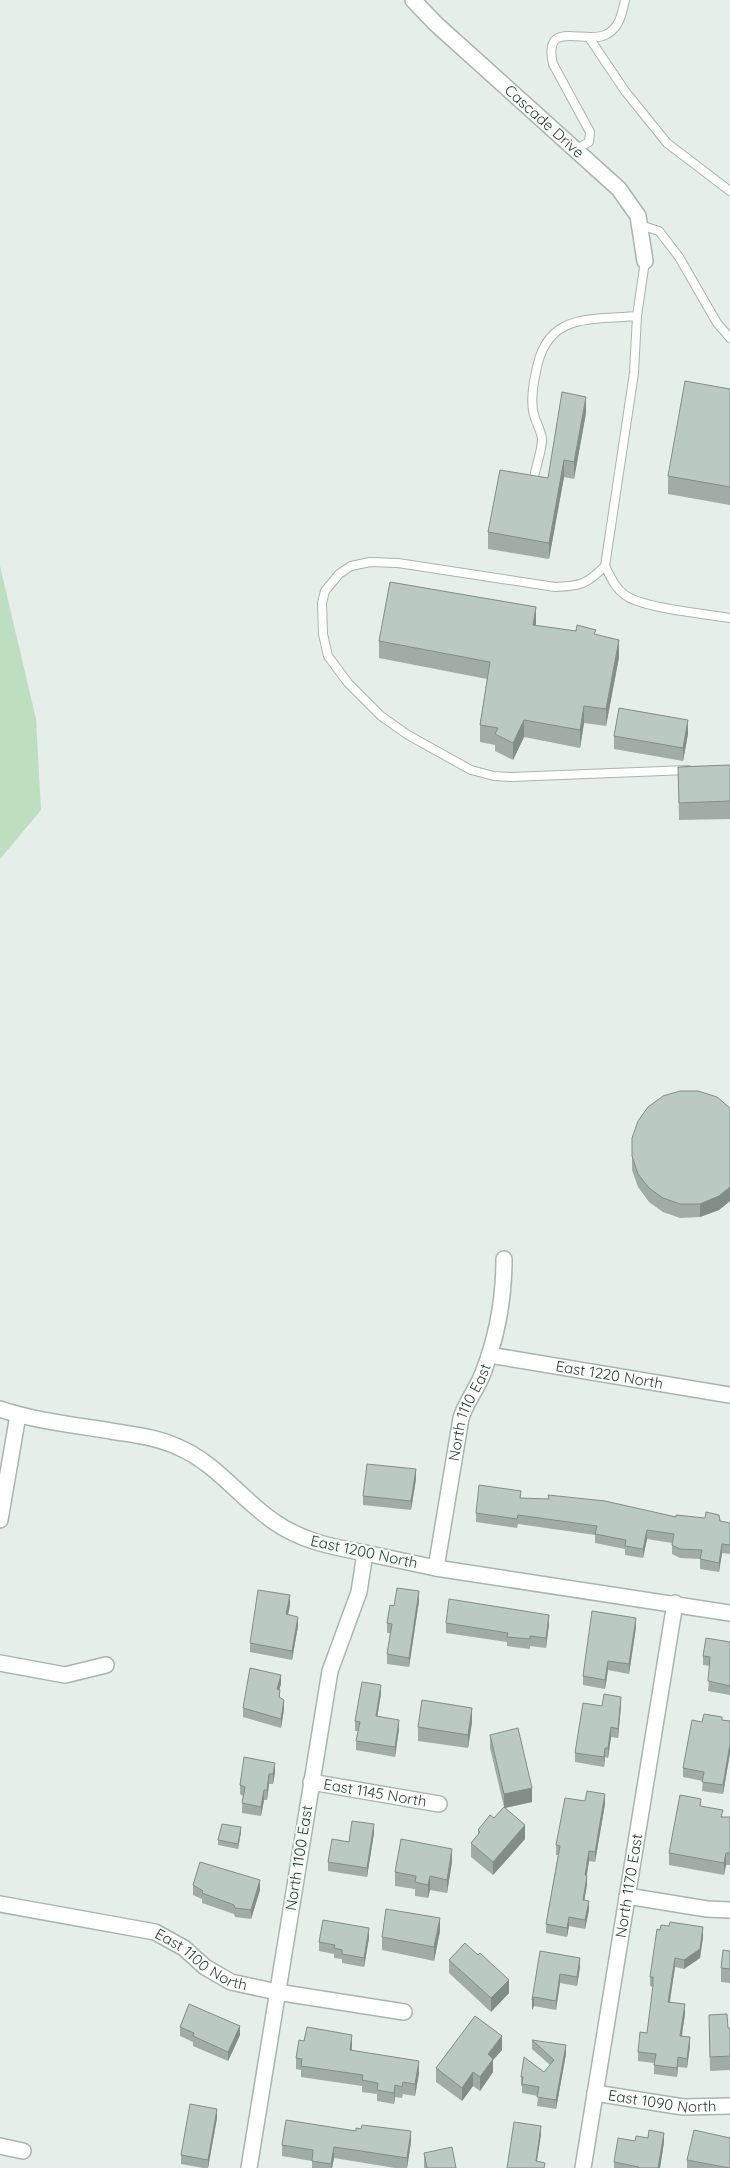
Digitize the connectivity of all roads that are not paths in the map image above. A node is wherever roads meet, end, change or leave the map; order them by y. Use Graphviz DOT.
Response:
graph roads {
  1 [pos="413,0"];
  2 [pos="625,0"];
  3 [pos="590,38"];
  4 [pos="576,150"];
  5 [pos="730,191"];
  6 [pos="640,225"];
  7 [pos="645,261"];
  8 [pos="637,316"];
  9 [pos="730,338"];
  10 [pos="535,473"];
  11 [pos="605,566"];
  12 [pos="730,618"];
  13 [pos="693,770"];
  14 [pos="504,1259"];
  15 [pos="489,1355"];
  16 [pos="730,1395"];
  17 [pos="0,1409"];
  18 [pos="18,1415"];
  19 [pos="0,1520"];
  20 [pos="365,1553"];
  21 [pos="436,1568"];
  22 [pos="675,1603"];
  23 [pos="730,1613"];
  24 [pos="0,1663"];
  25 [pos="106,1664"];
  26 [pos="311,1782"];
  27 [pos="439,1804"];
  28 [pos="627,1896"];
  29 [pos="0,1904"];
  30 [pos="730,1910"];
  31 [pos="277,1992"];
  32 [pos="404,2012"];
  33 [pos="595,2093"];
  34 [pos="730,2106"];
  35 [pos="0,2146"];
  36 [pos="22,2151"];
  37 [pos="248,2168"];
  38 [pos="583,2168"];
  1 -- 4 [label="street, Cascade Drive"];
  2 -- 3 [label="lane"];
  3 -- 4 [label="lane"];
  3 -- 5 [label="lane"];
  4 -- 6 [label="street, Cascade Drive"];
  6 -- 7 [label="street, Cascade Drive"];
  6 -- 9 [label="lane"];
  7 -- 8 [label="lane"];
  8 -- 10 [label="lane"];
  8 -- 11 [label="lane"];
  11 -- 12 [label="lane"];
  11 -- 13 [label="lane"];
  14 -- 15 [label="street, North 1110 East"];
  15 -- 16 [label="street, East 1220 North"];
  15 -- 21 [label="street, North 1110 East"];
  17 -- 18 [label="street, East 1200 North"];
  18 -- 19 [label="street"];
  18 -- 20 [label="street, East 1200 North"];
  20 -- 21 [label="street, East 1200 North"];
  20 -- 26 [label="street, North 1100 East"];
  21 -- 22 [label="street, East 1200 North"];
  22 -- 23 [label="street, East 1200 North"];
  22 -- 28 [label="street, North 1170 East"];
  24 -- 25 [label="street"];
  26 -- 27 [label="street, East 1145 North"];
  26 -- 31 [label="street, North 1100 East"];
  28 -- 30 [label="street"];
  28 -- 33 [label="street, North 1170 East"];
  29 -- 31 [label="street, East 1100 North"];
  31 -- 32 [label="street, East 1100 North"];
  31 -- 37 [label="street, North 1100 East"];
  33 -- 34 [label="street, East 1090 North"];
  33 -- 38 [label="street, North 1170 East"];
  35 -- 36 [label="street"];
}
